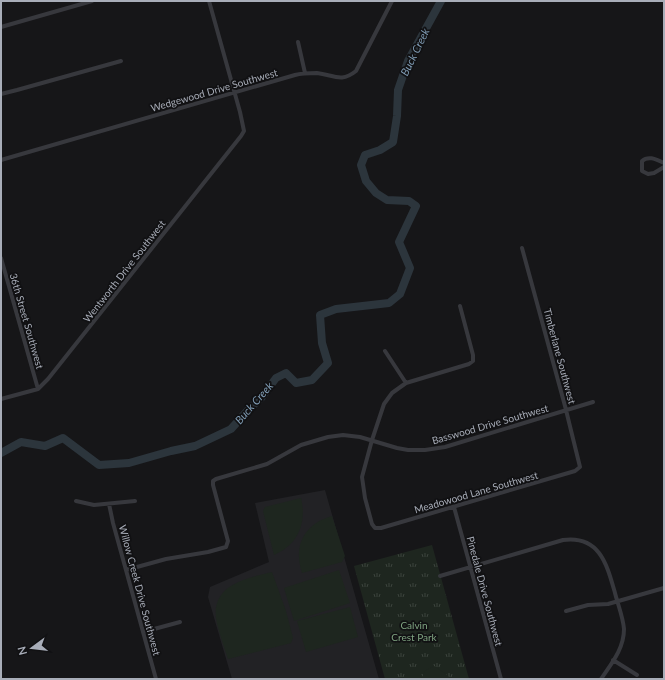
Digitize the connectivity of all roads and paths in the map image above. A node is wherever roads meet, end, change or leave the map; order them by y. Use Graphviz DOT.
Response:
graph roads {
  1 [pos="92,1"];
  2 [pos="209,1"];
  3 [pos="392,1"];
  4 [pos="1,27"];
  5 [pos="298,42"];
  6 [pos="121,61"];
  7 [pos="305,73"];
  8 [pos="235,92"];
  9 [pos="1,94"];
  10 [pos="1,160"];
  11 [pos="664,163"];
  12 [pos="664,167"];
  13 [pos="522,248"];
  14 [pos="1,258"];
  15 [pos="460,306"];
  16 [pos="385,350"];
  17 [pos="406,383"];
  18 [pos="38,389"];
  19 [pos="1,399"];
  20 [pos="593,402"];
  21 [pos="566,410"];
  22 [pos="372,440"];
  23 [pos="580,468"];
  24 [pos="76,501"];
  25 [pos="135,501"];
  26 [pos="109,504"];
  27 [pos="454,507"];
  28 [pos="470,567"];
  29 [pos="126,570"];
  30 [pos="440,576"];
  31 [pos="664,588"];
  32 [pos="618,602"];
  33 [pos="566,611"];
  34 [pos="180,622"];
  35 [pos="143,632"];
  36 [pos="613,660"];
  37 [pos="636,675"];
  38 [pos="156,679"];
  39 [pos="501,679"];
  40 [pos="601,679"];
  1 -- 4 [label="street"];
  2 -- 8 [label="street"];
  3 -- 7 [label="street, Wedgewood Drive Southwest"];
  5 -- 7 [label="street"];
  6 -- 9 [label="street"];
  7 -- 8 [label="street, Wedgewood Drive Southwest"];
  8 -- 10 [label="street, Wedgewood Drive Southwest"];
  8 -- 18 [label="street, Wentworth Drive Southwest"];
  11 -- 12 [label="street"];
  13 -- 21 [label="street, Timberlane Southwest"];
  14 -- 18 [label="street, 36th Street Southwest"];
  15 -- 17 [label="street"];
  16 -- 17 [label="street"];
  17 -- 22 [label="street"];
  18 -- 19 [label="street"];
  20 -- 21 [label="street, Basswood Drive Southwest"];
  21 -- 22 [label="street, Basswood Drive Southwest"];
  21 -- 23 [label="street, Timberlane Southwest"];
  22 -- 27 [label="street, Meadowood Lane Southwest"];
  22 -- 29 [label="street, Basswood Drive Southwest"];
  23 -- 27 [label="street, Meadowood Lane Southwest"];
  24 -- 26 [label="street"];
  25 -- 26 [label="street"];
  26 -- 29 [label="street, Willow Creek Drive Southwest"];
  27 -- 28 [label="street, Pinedale Drive Southwest"];
  28 -- 30 [label="street"];
  28 -- 32 [label="street"];
  28 -- 39 [label="street, Pinedale Drive Southwest"];
  29 -- 35 [label="street, Willow Creek Drive Southwest"];
  31 -- 32 [label="street"];
  32 -- 33 [label="street"];
  32 -- 36 [label="street"];
  34 -- 35 [label="street"];
  35 -- 38 [label="street, Willow Creek Drive Southwest"];
  36 -- 37 [label="street"];
  36 -- 40 [label="street"];
}
